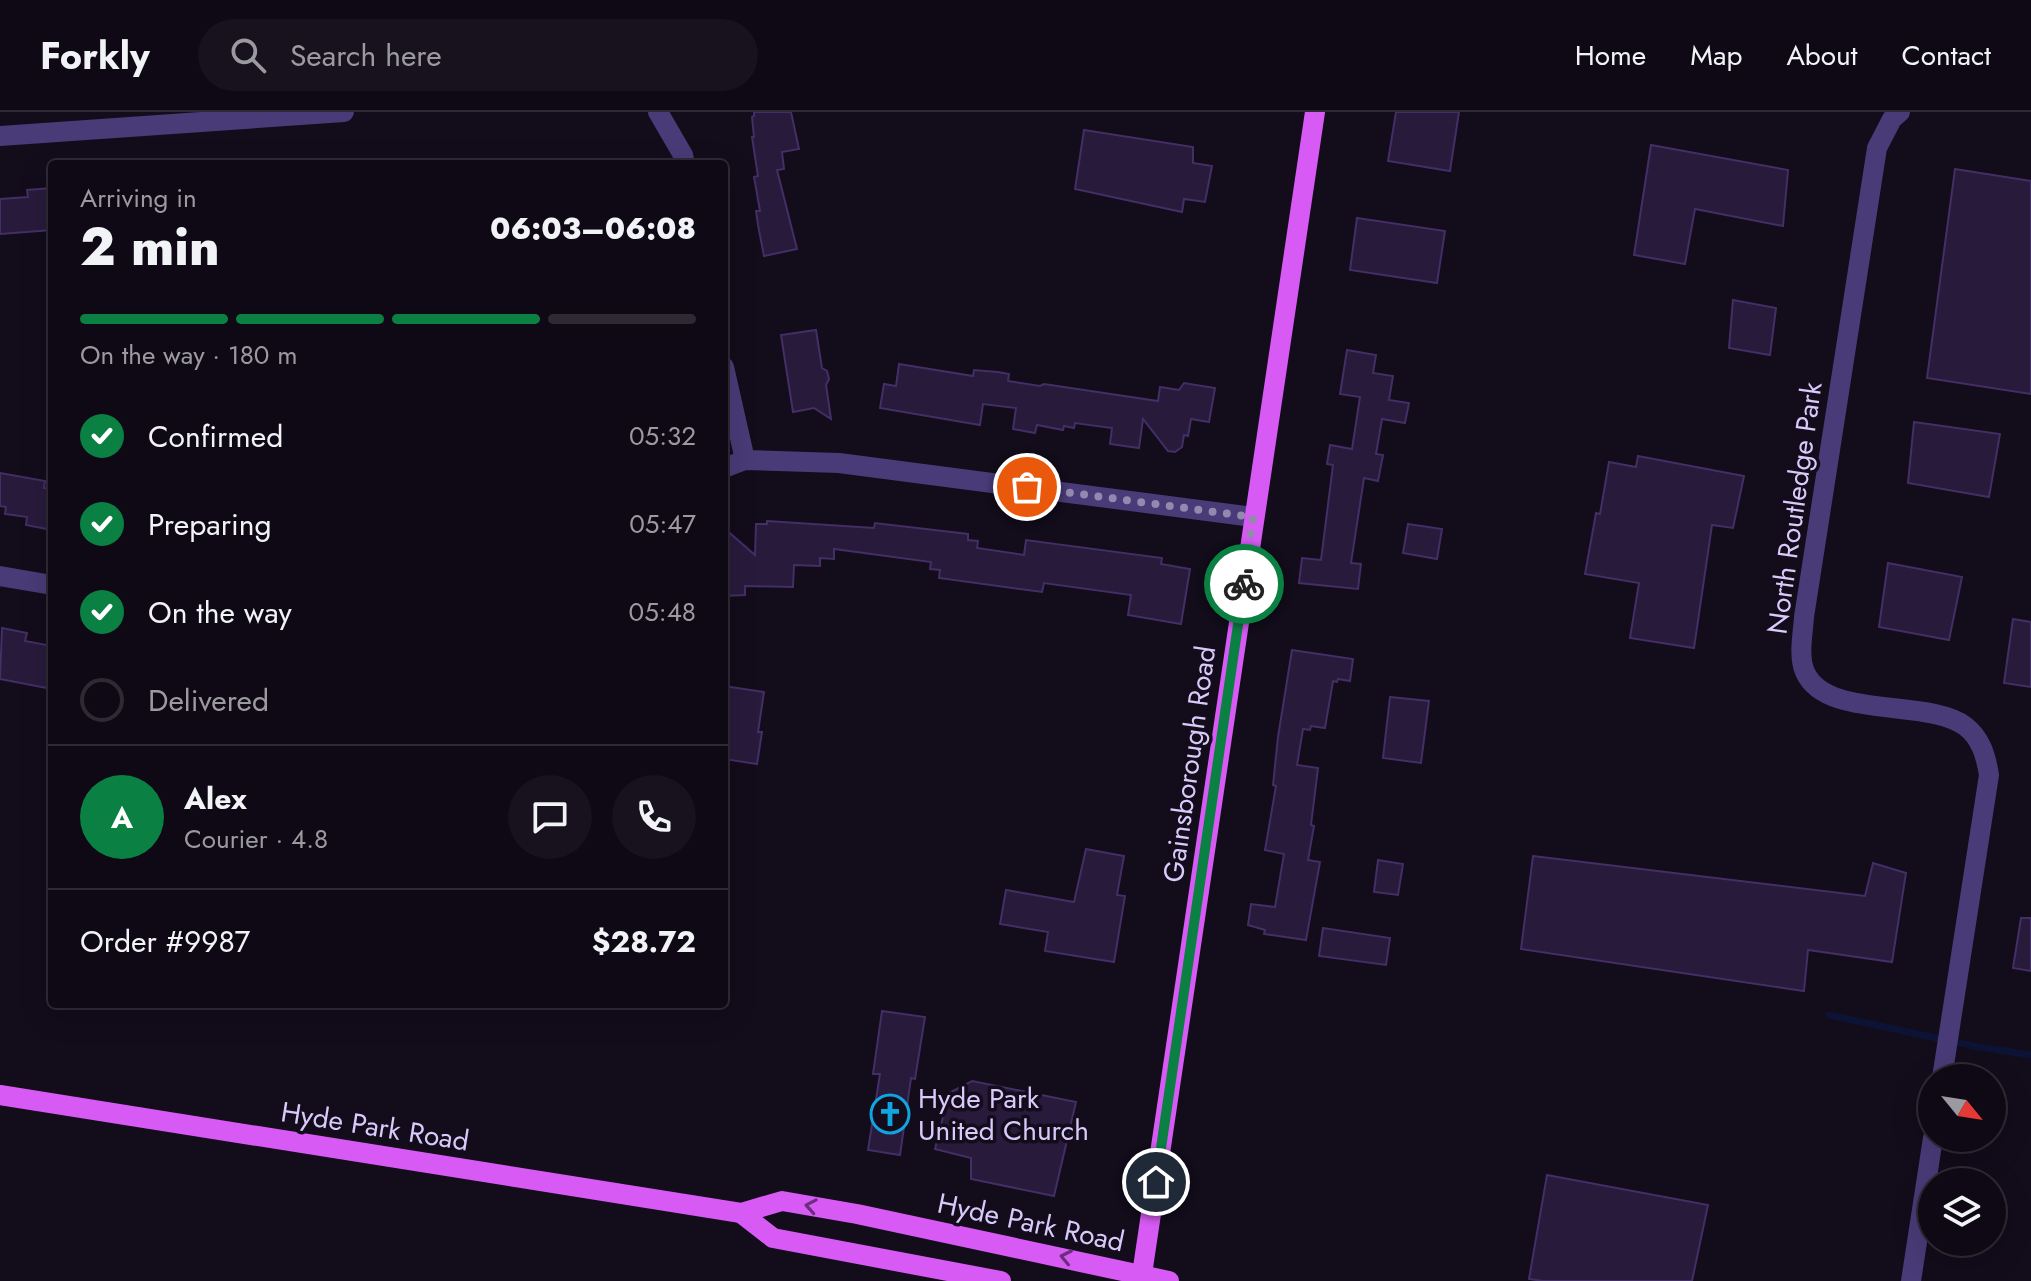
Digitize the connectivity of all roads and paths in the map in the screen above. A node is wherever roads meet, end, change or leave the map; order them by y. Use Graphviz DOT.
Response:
graph roads {
  1 [pos="344,112"];
  2 [pos="658,112"];
  3 [pos="1315,112"];
  4 [pos="1900,112"];
  5 [pos="0,136"];
  6 [pos="684,160"];
  7 [pos="728,385"];
  8 [pos="745,460"];
  9 [pos="728,466"];
  10 [pos="1253,517"];
  11 [pos="0,576"];
  12 [pos="48,584"];
  13 [pos="1944,1064"];
  14 [pos="0,1095"];
  15 [pos="1931,1152"];
  16 [pos="741,1213"];
  17 [pos="1141,1278"];
  18 [pos="1001,1281"];
  19 [pos="1169,1281"];
  20 [pos="1911,1281"];
  1 -- 5 [label="street"];
  2 -- 6 [label="street"];
  3 -- 10 [label="main road, Gainsborough Road"];
  4 -- 13 [label="street, North Routledge Park"];
  7 -- 8 [label="street"];
  8 -- 9 [label="street"];
  8 -- 10 [label="street"];
  10 -- 17 [label="main road, Gainsborough Road"];
  11 -- 12 [label="street"];
  14 -- 16 [label="main road, Hyde Park Road"];
  15 -- 20 [label="street"];
  17 -- 16 [label="main road, Hyde Park Road, one-way"];
  16 -- 18 [label="main road, Hyde Park Road"];
  17 -- 19 [label="main road, Hyde Park Road"];
}
